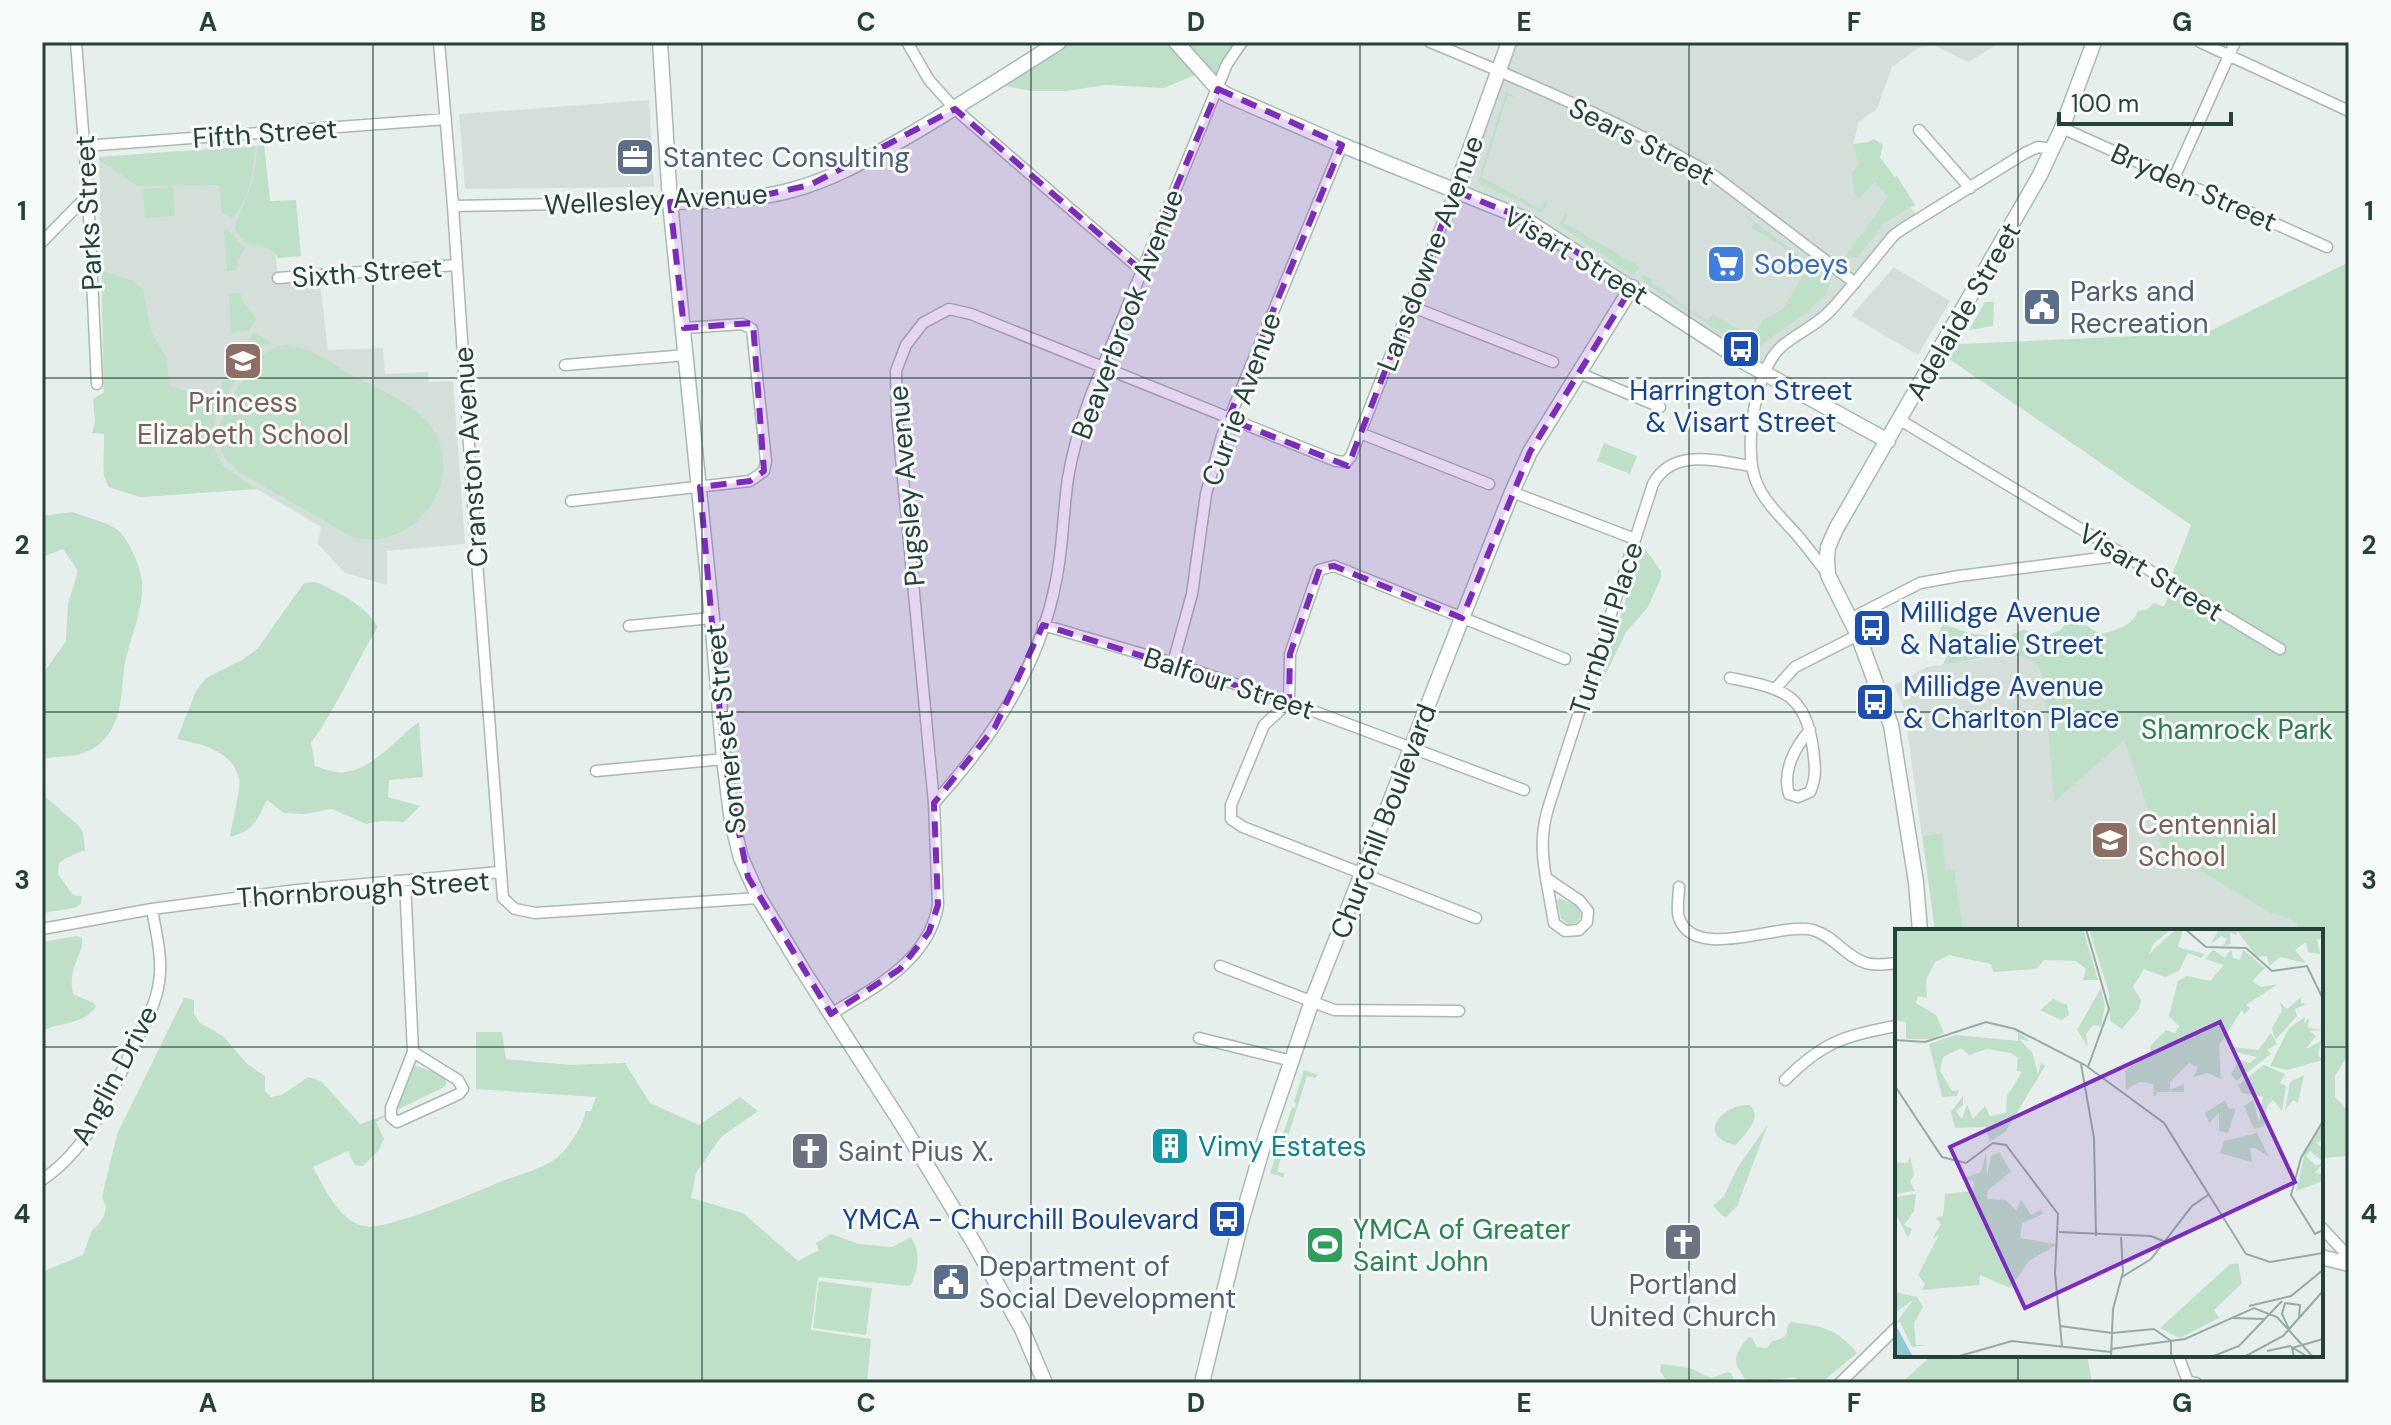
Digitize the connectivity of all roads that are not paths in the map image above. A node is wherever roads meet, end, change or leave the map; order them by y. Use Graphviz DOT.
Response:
graph roads {
  1 [pos="76,42"];
  2 [pos="439,42"];
  3 [pos="660,42"];
  4 [pos="907,42"];
  5 [pos="1059,42"];
  6 [pos="1176,42"];
  7 [pos="1242,42"];
  8 [pos="1430,42"];
  9 [pos="1509,42"];
  10 [pos="2094,42"];
  11 [pos="2200,42"];
  12 [pos="2235,42"];
  13 [pos="2229,56"];
  14 [pos="1498,70"];
  15 [pos="1218,89"];
  16 [pos="955,109"];
  17 [pos="2349,111"];
  18 [pos="446,119"];
  19 [pos="2062,128"];
  20 [pos="1919,130"];
  21 [pos="1342,145"];
  22 [pos="84,146"];
  23 [pos="2052,149"];
  24 [pos="2174,178"];
  25 [pos="1970,188"];
  26 [pos="1455,191"];
  27 [pos="88,195"];
  28 [pos="670,202"];
  29 [pos="453,206"];
  30 [pos="42,242"];
  31 [pos="2327,247"];
  32 [pos="457,265"];
  33 [pos="1141,270"];
  34 [pos="278,278"];
  35 [pos="1855,283"];
  36 [pos="1632,287"];
  37 [pos="1410,306"];
  38 [pos="684,328"];
  39 [pos="687,355"];
  40 [pos="1553,362"];
  41 [pos="565,365"];
  42 [pos="1103,367"];
  43 [pos="1579,373"];
  44 [pos="1765,373"];
  45 [pos="97,384"];
  46 [pos="1660,407"];
  47 [pos="1228,419"];
  48 [pos="1900,420"];
  49 [pos="1360,433"];
  50 [pos="1888,441"];
  51 [pos="1346,462"];
  52 [pos="1751,466"];
  53 [pos="1489,484"];
  54 [pos="700,487"];
  55 [pos="1512,492"];
  56 [pos="571,501"];
  57 [pos="1635,539"];
  58 [pos="2124,555"];
  59 [pos="1828,575"];
  60 [pos="712,618"];
  61 [pos="1462,618"];
  62 [pos="1850,619"];
  63 [pos="1043,625"];
  64 [pos="629,626"];
  65 [pos="1858,635"];
  66 [pos="2280,649"];
  67 [pos="1565,659"];
  68 [pos="1173,663"];
  69 [pos="1730,678"];
  70 [pos="1776,688"];
  71 [pos="1289,702"];
  72 [pos="1810,730"];
  73 [pos="1412,748"];
  74 [pos="724,759"];
  75 [pos="596,771"];
  76 [pos="1524,790"];
  77 [pos="934,803"];
  78 [pos="500,872"];
  79 [pos="1362,874"];
  80 [pos="1546,878"];
  81 [pos="405,881"];
  82 [pos="1679,887"];
  83 [pos="759,898"];
  84 [pos="152,909"];
  85 [pos="1476,918"];
  86 [pos="42,929"];
  87 [pos="1920,929"];
  88 [pos="1895,963"];
  89 [pos="1220,966"];
  90 [pos="1312,1001"];
  91 [pos="1459,1011"];
  92 [pos="831,1014"];
  93 [pos="1895,1026"];
  94 [pos="1199,1038"];
  95 [pos="413,1052"];
  96 [pos="1292,1061"];
  97 [pos="1785,1080"];
  98 [pos="42,1180"];
  99 [pos="2323,1229"];
  100 [pos="2349,1257"];
  101 [pos="2323,1258"];
  102 [pos="2349,1264"];
  103 [pos="1895,1329"];
  104 [pos="2179,1357"];
  105 [pos="1045,1383"];
  106 [pos="1202,1383"];
  107 [pos="1840,1383"];
  108 [pos="2196,1383"];
  1 -- 22 [label="street, Parks Street"];
  2 -- 18 [label="street, Cranston Avenue"];
  3 -- 28 [label="street, Somerset Street"];
  4 -- 16 [label="street"];
  5 -- 16 [label="street, Wellesley Avenue"];
  6 -- 15 [label="street, Visart Street"];
  7 -- 15 [label="street, Beaverbrook Avenue"];
  8 -- 14 [label="street, Sears Street"];
  9 -- 14 [label="street, Lansdowne Avenue"];
  10 -- 19 [label="street, Adelaide Street"];
  11 -- 13 [label="street"];
  12 -- 13 [label="street"];
  13 -- 17 [label="street"];
  13 -- 24 [label="street"];
  14 -- 26 [label="street, Lansdowne Avenue"];
  14 -- 35 [label="street, Sears Street"];
  15 -- 21 [label="street, Visart Street"];
  15 -- 33 [label="street, Beaverbrook Avenue"];
  16 -- 28 [label="street, Wellesley Avenue"];
  16 -- 33 [label="street"];
  18 -- 22 [label="street, Fifth Street"];
  18 -- 29 [label="street, Cranston Avenue"];
  19 -- 23 [label="street, Adelaide Street"];
  19 -- 24 [label="street, Bryden Street"];
  20 -- 25 [label="street"];
  21 -- 26 [label="street, Visart Street"];
  21 -- 47 [label="street, Currie Avenue"];
  22 -- 27 [label="street, Parks Street"];
  23 -- 25 [label="street"];
  23 -- 48 [label="street, Adelaide Street"];
  24 -- 31 [label="street, Bryden Street"];
  25 -- 35 [label="street"];
  26 -- 36 [label="street, Visart Street"];
  26 -- 37 [label="street, Lansdowne Avenue"];
  27 -- 30 [label="street"];
  27 -- 45 [label="street, Parks Street"];
  28 -- 29 [label="street, Wellesley Avenue"];
  28 -- 38 [label="street, Somerset Street"];
  29 -- 32 [label="street, Cranston Avenue"];
  32 -- 34 [label="street, Sixth Street"];
  32 -- 78 [label="street, Cranston Avenue"];
  33 -- 42 [label="street, Beaverbrook Avenue"];
  35 -- 44 [label="street"];
  36 -- 43 [label="street, Churchill Boulevard"];
  36 -- 44 [label="street, Visart Street"];
  37 -- 40 [label="street"];
  37 -- 49 [label="street, Lansdowne Avenue"];
  38 -- 39 [label="street, Somerset Street"];
  38 -- 54 [label="street"];
  39 -- 41 [label="street"];
  39 -- 54 [label="street, Somerset Street"];
  42 -- 47 [label="street, Pugsley Avenue"];
  42 -- 63 [label="street, Beaverbrook Avenue"];
  42 -- 77 [label="street, Pugsley Avenue"];
  43 -- 46 [label="street"];
  43 -- 55 [label="street, Churchill Boulevard"];
  44 -- 50 [label="street, Visart Street"];
  44 -- 52 [label="street"];
  47 -- 51 [label="street, Pugsley Avenue"];
  47 -- 68 [label="street, Currie Avenue"];
  48 -- 50 [label="street, Adelaide Street"];
  48 -- 58 [label="street, Visart Street"];
  49 -- 51 [label="street, Lansdowne Avenue"];
  49 -- 53 [label="street"];
  50 -- 59 [label="street, Adelaide Street"];
  52 -- 57 [label="street, Turnbull Place"];
  52 -- 59 [label="street"];
  54 -- 56 [label="street"];
  54 -- 60 [label="street, Somerset Street"];
  55 -- 57 [label="street"];
  55 -- 61 [label="street, Churchill Boulevard"];
  57 -- 80 [label="street, Turnbull Place"];
  58 -- 62 [label="street"];
  58 -- 66 [label="street, Visart Street"];
  59 -- 62 [label="street"];
  60 -- 64 [label="street"];
  60 -- 74 [label="street, Somerset Street"];
  61 -- 67 [label="street"];
  61 -- 71 [label="street"];
  61 -- 73 [label="street, Churchill Boulevard"];
  62 -- 65 [label="street"];
  63 -- 68 [label="street, Balfour Street"];
  63 -- 77 [label="street, Beaverbrook Avenue"];
  65 -- 70 [label="street"];
  65 -- 87 [label="street"];
  68 -- 71 [label="street, Balfour Street"];
  69 -- 70 [label="street"];
  70 -- 72 [label="street"];
  71 -- 73 [label="street, Balfour Street"];
  71 -- 79 [label="street"];
  72 -- 72 [label="street"];
  73 -- 76 [label="street, Balfour Street"];
  73 -- 79 [label="street, Churchill Boulevard"];
  74 -- 75 [label="street"];
  74 -- 83 [label="street, Somerset Street"];
  77 -- 92 [label="street, Pugsley Avenue"];
  78 -- 81 [label="street, Thornbrough Street"];
  78 -- 83 [label="street, Thornbrough Street"];
  79 -- 85 [label="street"];
  79 -- 90 [label="street, Churchill Boulevard"];
  80 -- 80 [label="street, Turnbull Place"];
  81 -- 84 [label="street, Thornbrough Street"];
  81 -- 95 [label="street"];
  82 -- 88 [label="street"];
  83 -- 92 [label="street, Somerset Street"];
  84 -- 86 [label="street, Thornbrough Street"];
  84 -- 98 [label="street, Anglin Drive"];
  89 -- 90 [label="street"];
  90 -- 91 [label="street"];
  90 -- 96 [label="street, Churchill Boulevard"];
  92 -- 105 [label="street, Somerset Street"];
  93 -- 97 [label="street"];
  94 -- 96 [label="street"];
  95 -- 95 [label="street"];
  96 -- 106 [label="street, Churchill Boulevard"];
  99 -- 100 [label="street"];
  101 -- 102 [label="street"];
  103 -- 107 [label="street"];
  104 -- 108 [label="street"];
}
